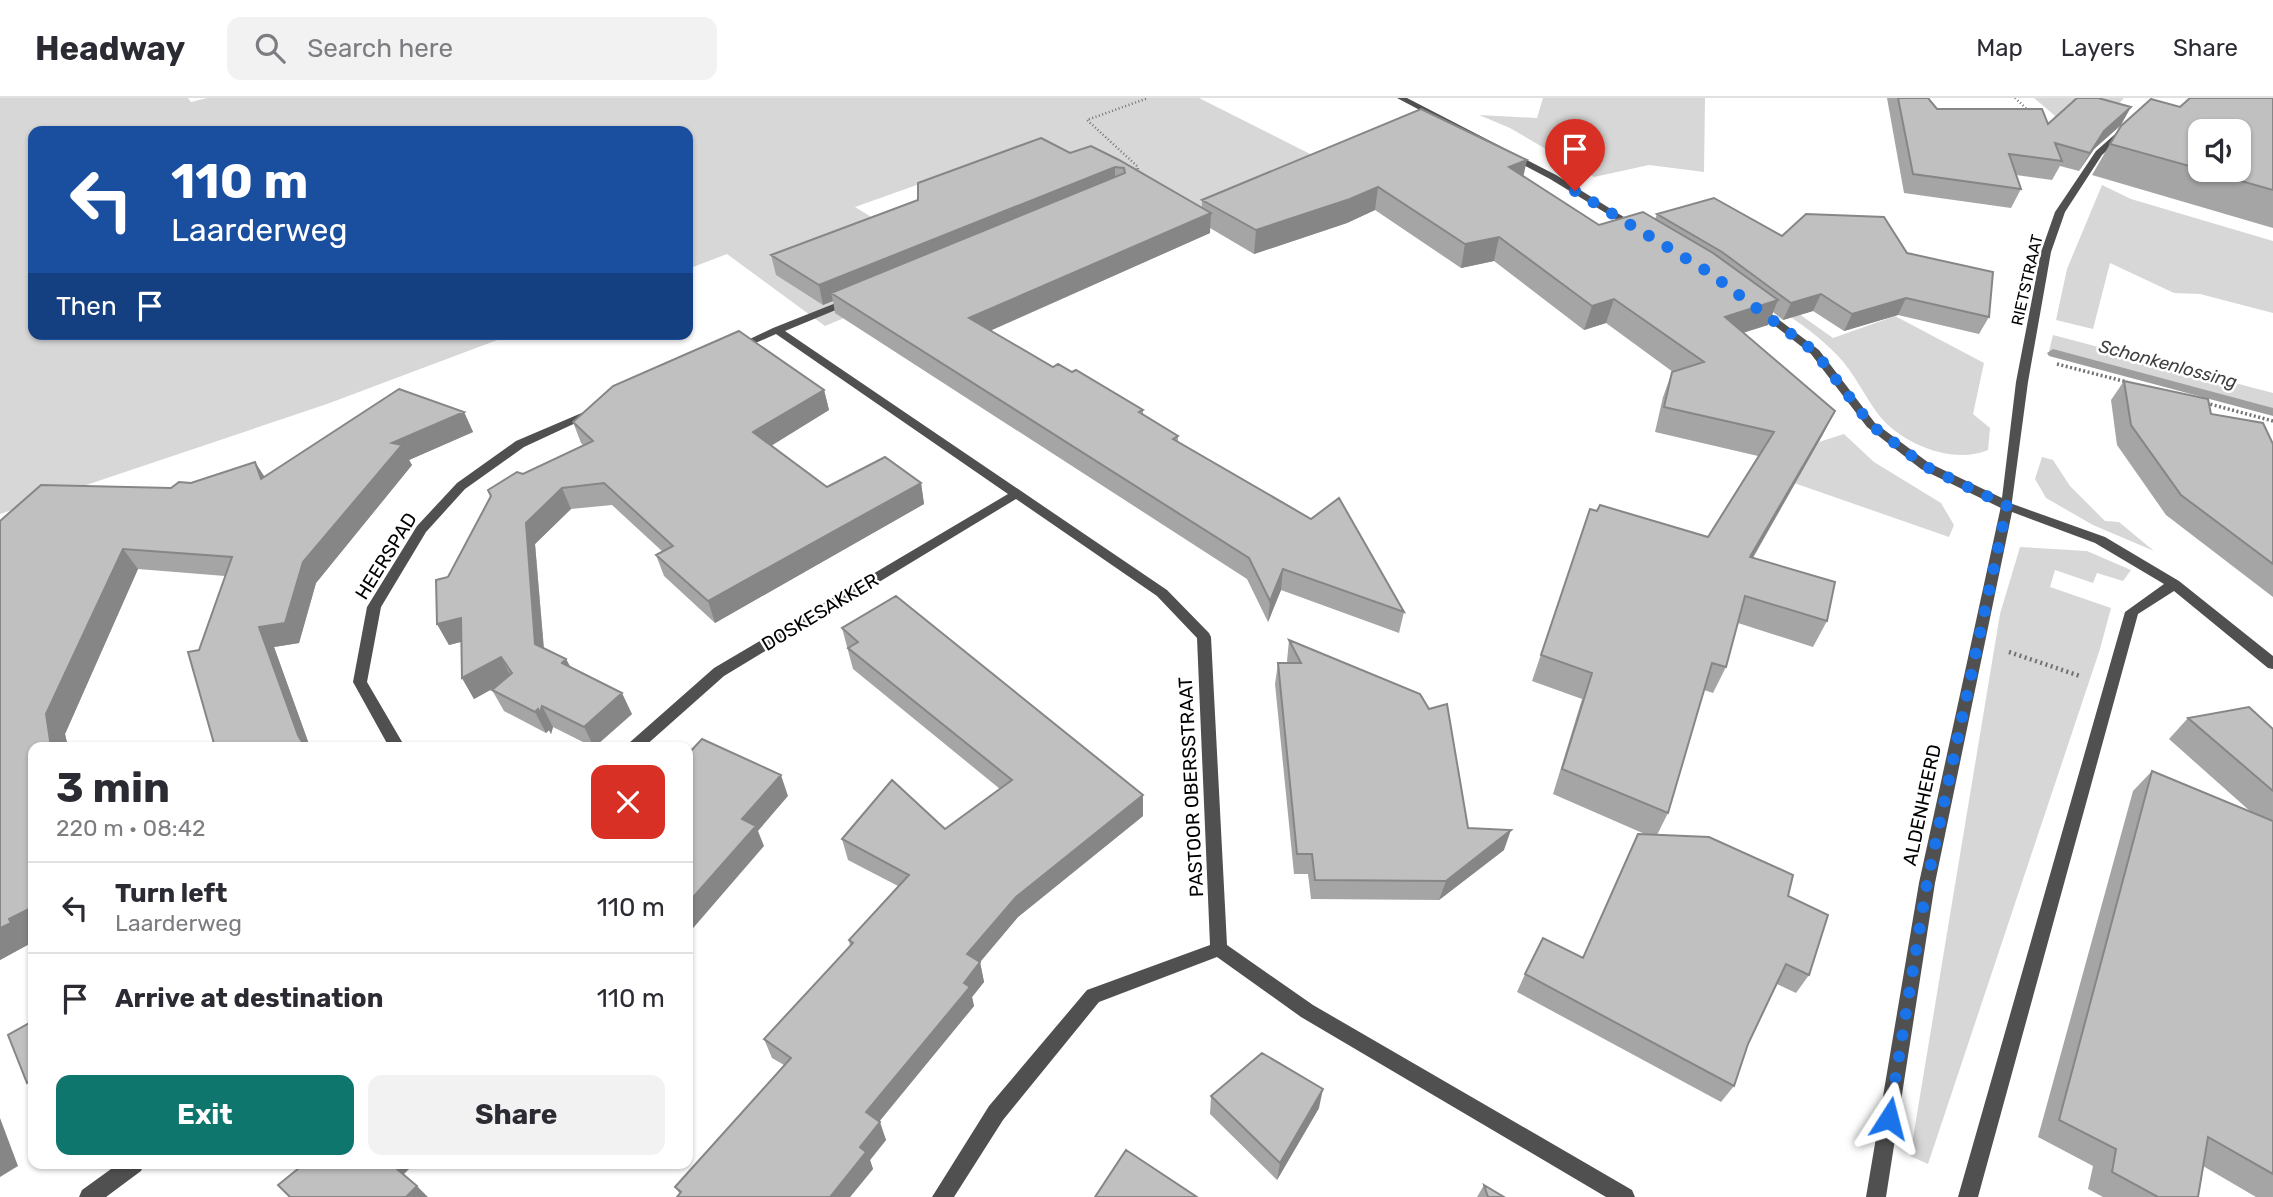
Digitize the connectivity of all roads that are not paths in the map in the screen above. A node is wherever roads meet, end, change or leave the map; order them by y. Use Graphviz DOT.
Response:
graph roads {
  1 [pos="1401,98"];
  2 [pos="2138,118"];
  3 [pos="1643,232"];
  4 [pos="866,293"];
  5 [pos="1749,302"];
  6 [pos="777,330"];
  7 [pos="729,351"];
  8 [pos="606,406"];
  9 [pos="1018,493"];
  10 [pos="2007,506"];
  11 [pos="2174,584"];
  12 [pos="2273,664"];
  13 [pos="394,742"];
  14 [pos="640,742"];
  15 [pos="1219,949"];
  16 [pos="127,1169"];
  17 [pos="89,1197"];
  18 [pos="942,1197"];
  19 [pos="1625,1197"];
  20 [pos="1876,1197"];
  21 [pos="1968,1197"];
  1 -- 3 [label="street"];
  2 -- 10 [label="street, RIETSTRAAT"];
  4 -- 6 [label="street"];
  5 -- 10 [label="street"];
  6 -- 7 [label="street"];
  6 -- 9 [label="street, PASTOOR OBERSSTRAAT"];
  8 -- 13 [label="street, HEERSPAD"];
  9 -- 14 [label="street, DOSKESAKKER"];
  9 -- 15 [label="street, PASTOOR OBERSSTRAAT"];
  10 -- 11 [label="street"];
  10 -- 20 [label="street, ALDENHEERD"];
  11 -- 12 [label="street"];
  11 -- 21 [label="street"];
  15 -- 18 [label="street"];
  15 -- 19 [label="street"];
  16 -- 17 [label="street"];
}
